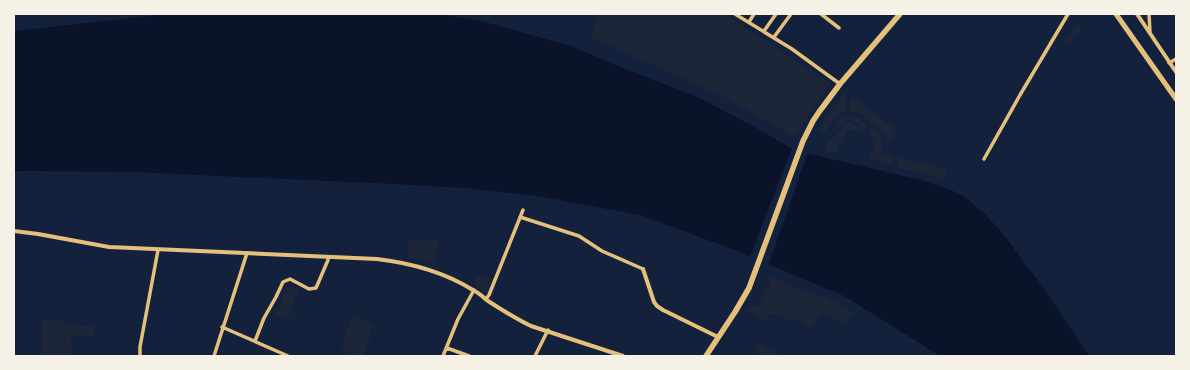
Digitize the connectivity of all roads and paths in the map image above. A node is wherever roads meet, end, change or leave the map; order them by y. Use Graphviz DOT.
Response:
graph roads {
  1 [pos="735,14"];
  2 [pos="754,14"];
  3 [pos="776,14"];
  4 [pos="791,14"];
  5 [pos="821,14"];
  6 [pos="900,14"];
  7 [pos="1068,14"];
  8 [pos="1116,14"];
  9 [pos="1137,14"];
  10 [pos="1149,14"];
  11 [pos="749,22"];
  12 [pos="839,28"];
  13 [pos="764,32"];
  14 [pos="1150,33"];
  15 [pos="774,37"];
  16 [pos="1176,60"];
  17 [pos="1169,63"];
  18 [pos="1176,72"];
  19 [pos="840,84"];
  20 [pos="1176,99"];
  21 [pos="984,159"];
  22 [pos="523,210"];
  23 [pos="520,217"];
  24 [pos="14,231"];
  25 [pos="158,250"];
  26 [pos="247,254"];
  27 [pos="328,257"];
  28 [pos="643,269"];
  29 [pos="474,290"];
  30 [pos="486,299"];
  31 [pos="222,327"];
  32 [pos="548,330"];
  33 [pos="718,338"];
  34 [pos="255,341"];
  35 [pos="447,348"];
  36 [pos="608,351"];
  37 [pos="140,356"];
  38 [pos="214,356"];
  39 [pos="288,356"];
  40 [pos="443,356"];
  41 [pos="469,356"];
  42 [pos="536,356"];
  43 [pos="605,356"];
  44 [pos="623,356"];
  45 [pos="706,356"];
  1 -- 11 [label="street"];
  2 -- 11 [label="street"];
  3 -- 13 [label="street"];
  4 -- 15 [label="street"];
  5 -- 12 [label="street"];
  6 -- 19 [label="main road"];
  7 -- 21 [label="street"];
  8 -- 20 [label="main road"];
  9 -- 14 [label="street"];
  10 -- 14 [label="street"];
  11 -- 13 [label="street"];
  13 -- 15 [label="street"];
  14 -- 17 [label="street"];
  15 -- 19 [label="street"];
  16 -- 17 [label="street"];
  17 -- 18 [label="street"];
  19 -- 33 [label="main road"];
  22 -- 23 [label="street"];
  23 -- 28 [label="street"];
  23 -- 30 [label="street"];
  24 -- 25 [label="street"];
  25 -- 26 [label="street"];
  25 -- 37 [label="street"];
  26 -- 27 [label="street"];
  26 -- 31 [label="street"];
  27 -- 29 [label="street"];
  27 -- 34 [label="street"];
  28 -- 33 [label="street"];
  29 -- 30 [label="street"];
  29 -- 35 [label="street"];
  30 -- 32 [label="street"];
  31 -- 34 [label="street"];
  31 -- 38 [label="street"];
  32 -- 36 [label="street"];
  32 -- 42 [label="street"];
  33 -- 45 [label="main road"];
  34 -- 39 [label="street"];
  35 -- 40 [label="street"];
  35 -- 41 [label="street"];
  36 -- 43 [label="street"];
  36 -- 44 [label="street"];
}
